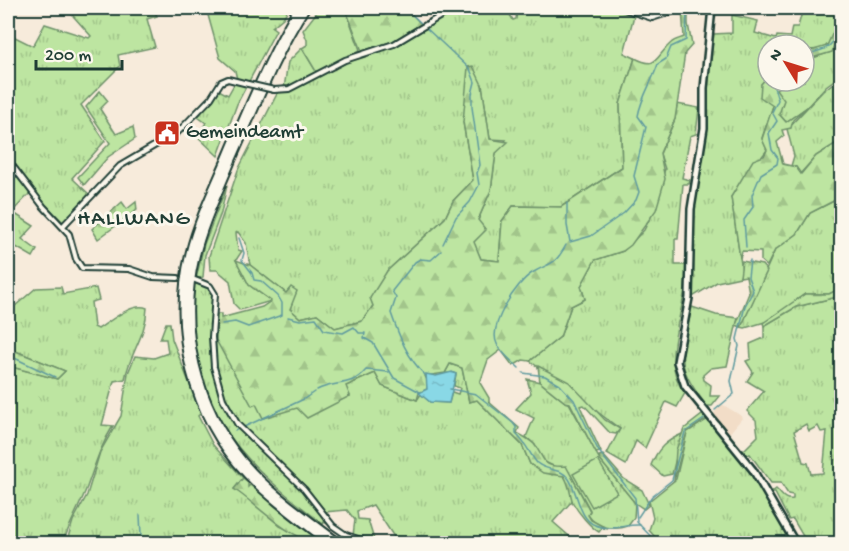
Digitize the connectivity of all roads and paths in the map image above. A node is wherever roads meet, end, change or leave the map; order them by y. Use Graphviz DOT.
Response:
graph roads {
  1 [pos="298,8"];
  2 [pos="305,8"];
  3 [pos="454,8"];
  4 [pos="621,8"];
  5 [pos="683,8"];
  6 [pos="697,8"];
  7 [pos="702,8"];
  8 [pos="712,8"];
  9 [pos="8,160"];
  10 [pos="63,226"];
  11 [pos="178,278"];
  12 [pos="195,280"];
  13 [pos="331,543"];
  14 [pos="340,543"];
  15 [pos="373,543"];
  16 [pos="796,543"];
  1 -- 13 [label="highway"];
  2 -- 14 [label="highway"];
  3 -- 10 [label="street, bridge"];
  4 -- 5 [label="street"];
  6 -- 7 [label="street"];
  8 -- 16 [label="main road"];
  9 -- 10 [label="street"];
  10 -- 11 [label="street"];
  12 -- 15 [label="street"];
}
